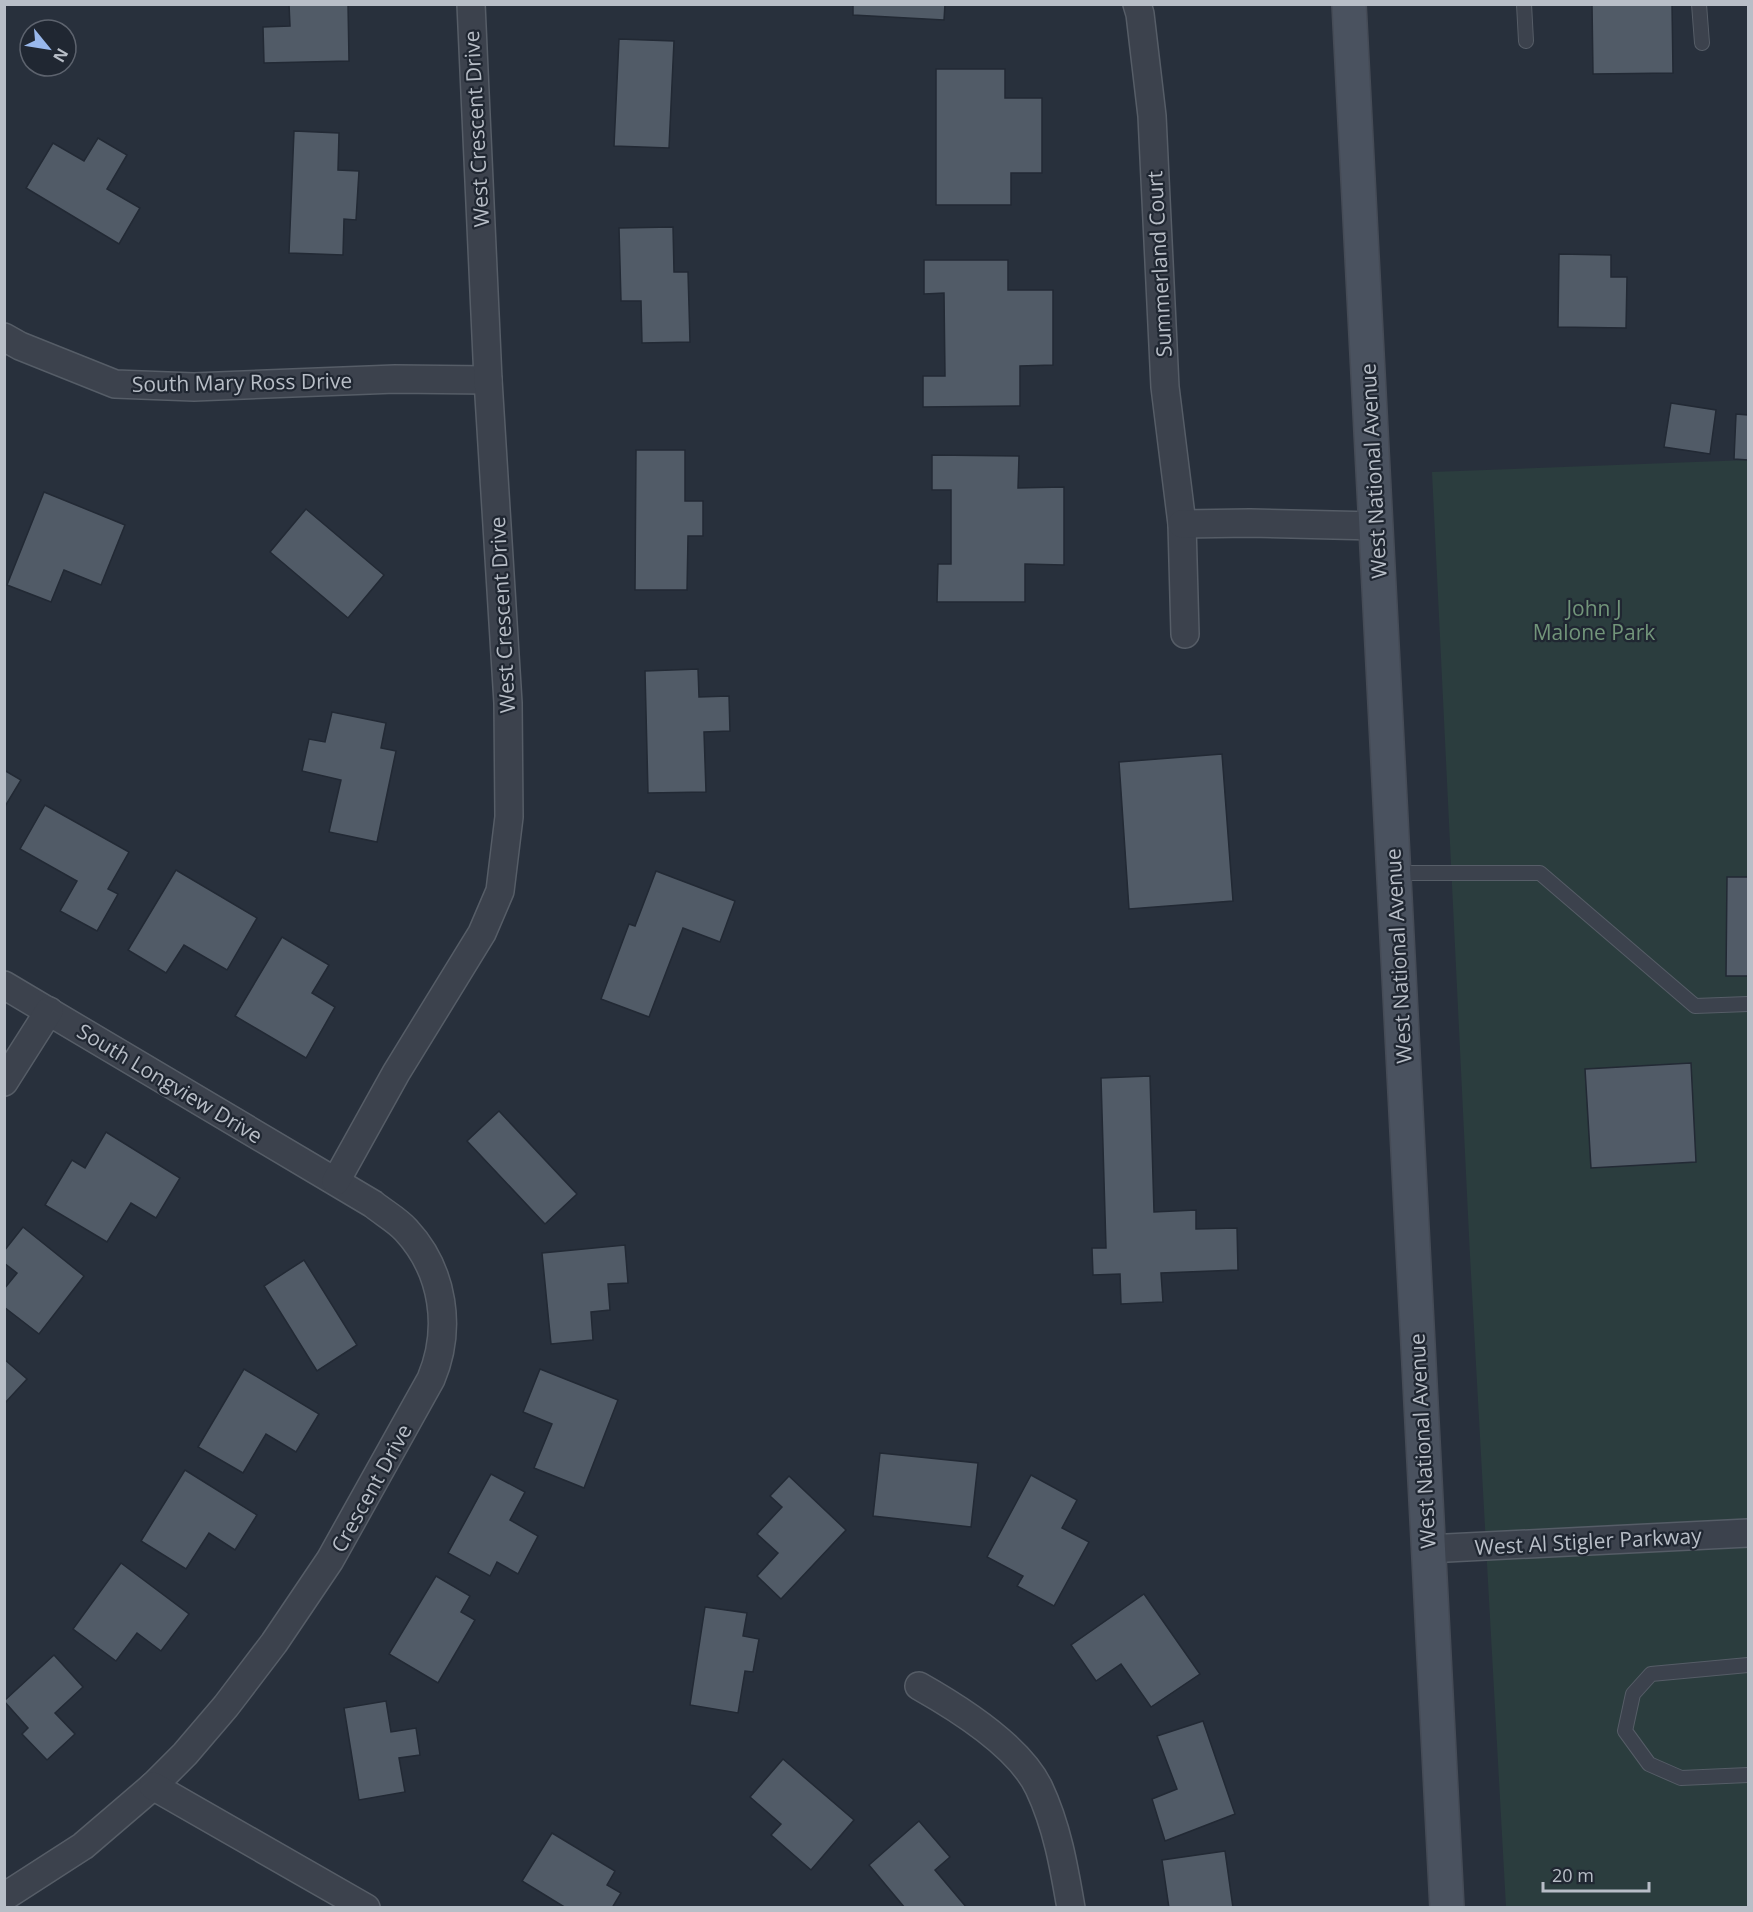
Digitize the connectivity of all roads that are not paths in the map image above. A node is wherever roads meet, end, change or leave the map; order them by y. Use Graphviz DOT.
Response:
graph roads {
  1 [pos="471,4"];
  2 [pos="1137,4"];
  3 [pos="1349,4"];
  4 [pos="1524,4"];
  5 [pos="1699,4"];
  6 [pos="1526,41"];
  7 [pos="1702,43"];
  8 [pos="4,337"];
  9 [pos="488,380"];
  10 [pos="1182,524"];
  11 [pos="1376,526"];
  12 [pos="1185,634"];
  13 [pos="1393,873"];
  14 [pos="4,985"];
  15 [pos="1749,1005"];
  16 [pos="49,1011"];
  17 [pos="4,1082"];
  18 [pos="336,1181"];
  19 [pos="1749,1533"];
  20 [pos="1427,1549"];
  21 [pos="1749,1665"];
  22 [pos="919,1686"];
  23 [pos="1749,1775"];
  24 [pos="153,1786"];
  25 [pos="4,1897"];
  26 [pos="366,1908"];
  27 [pos="1071,1908"];
  28 [pos="1447,1908"];
  1 -- 9 [label="street, West Crescent Drive"];
  2 -- 10 [label="street, Summerland Court"];
  3 -- 11 [label="main road, West National Avenue"];
  4 -- 6 [label="lane"];
  5 -- 7 [label="lane"];
  8 -- 9 [label="street, South Mary Ross Drive"];
  9 -- 18 [label="street, West Crescent Drive"];
  10 -- 11 [label="street"];
  10 -- 12 [label="street, Summerland Court"];
  11 -- 13 [label="main road, West National Avenue"];
  13 -- 15 [label="lane"];
  13 -- 20 [label="main road, West National Avenue"];
  14 -- 16 [label="street, South Longview Drive"];
  16 -- 17 [label="street"];
  16 -- 18 [label="street, South Longview Drive"];
  18 -- 24 [label="street, Crescent Drive"];
  19 -- 20 [label="street, West Al Stigler Parkway"];
  20 -- 28 [label="main road, West National Avenue"];
  21 -- 23 [label="lane"];
  22 -- 27 [label="street"];
  24 -- 25 [label="street, Crescent Drive"];
  24 -- 26 [label="street"];
}
